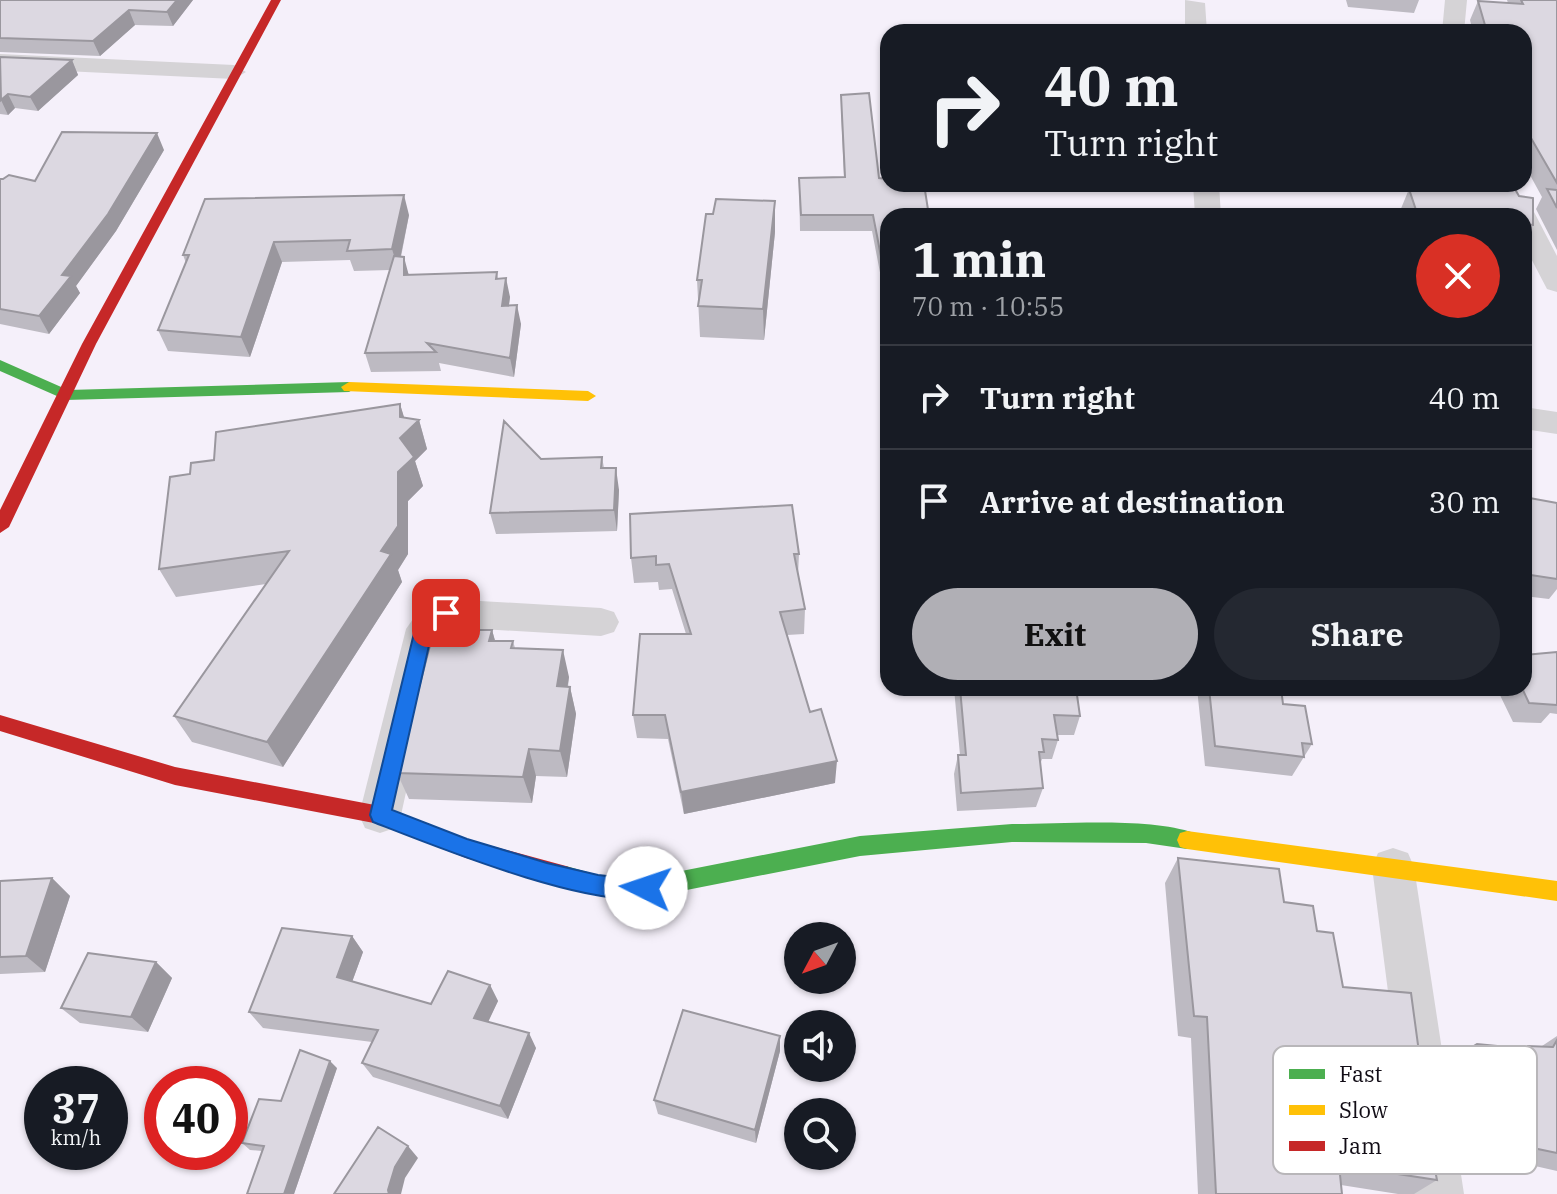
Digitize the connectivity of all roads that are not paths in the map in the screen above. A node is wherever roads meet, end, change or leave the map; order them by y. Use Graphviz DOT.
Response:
graph roads {
  1 [pos="276,0"];
  2 [pos="1456,0"];
  3 [pos="1194,3"];
  4 [pos="1195,24"];
  5 [pos="1454,24"];
  6 [pos="0,61"];
  7 [pos="234,72"];
  8 [pos="1532,233"];
  9 [pos="1557,283"];
  10 [pos="0,365"];
  11 [pos="66,395"];
  12 [pos="588,396"];
  13 [pos="1532,419"];
  14 [pos="1557,423"];
  15 [pos="0,527"];
  16 [pos="601,622"];
  17 [pos="0,723"];
  18 [pos="380,815"];
  19 [pos="1393,867"];
  20 [pos="1557,891"];
  21 [pos="1418,1046"];
  22 [pos="1436,1174"];
  23 [pos="1439,1194"];
  1 -- 7 [label="street"];
  2 -- 5 [label="street"];
  3 -- 4 [label="street"];
  6 -- 7 [label="street"];
  7 -- 11 [label="street"];
  8 -- 9 [label="street"];
  10 -- 11 [label="street"];
  11 -- 12 [label="street"];
  11 -- 15 [label="street"];
  13 -- 14 [label="street"];
  16 -- 18 [label="street"];
  17 -- 18 [label="street"];
  18 -- 19 [label="street"];
  19 -- 20 [label="street"];
  19 -- 21 [label="street"];
  22 -- 23 [label="street"];
}
